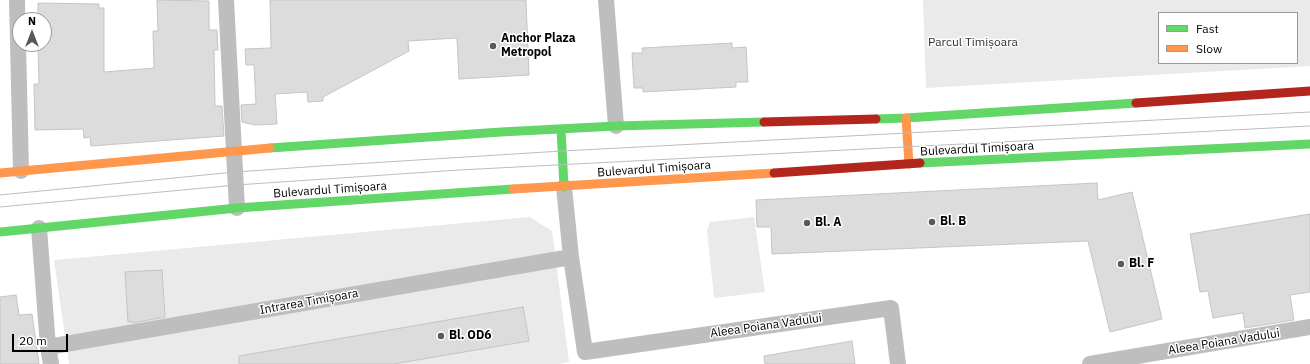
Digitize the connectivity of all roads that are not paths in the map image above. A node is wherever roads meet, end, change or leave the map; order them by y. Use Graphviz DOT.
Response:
graph roads {
  1 [pos="17,0"];
  2 [pos="226,0"];
  3 [pos="606,0"];
  4 [pos="1310,91"];
  5 [pos="906,118"];
  6 [pos="616,126"];
  7 [pos="561,129"];
  8 [pos="1310,144"];
  9 [pos="233,152"];
  10 [pos="909,164"];
  11 [pos="21,171"];
  12 [pos="0,173"];
  13 [pos="564,187"];
  14 [pos="237,208"];
  15 [pos="39,228"];
  16 [pos="0,232"];
  17 [pos="571,257"];
  18 [pos="1310,327"];
  19 [pos="48,346"];
  20 [pos="586,358"];
  21 [pos="51,364"];
  22 [pos="898,364"];
  23 [pos="1090,364"];
  1 -- 11 [label="street"];
  2 -- 9 [label="street"];
  3 -- 6 [label="street"];
  4 -- 5 [label="main road"];
  5 -- 6 [label="main road"];
  5 -- 10 [label="main road"];
  6 -- 7 [label="main road"];
  7 -- 9 [label="main road"];
  7 -- 13 [label="main road"];
  8 -- 10 [label="main road, Bulevardul Timișoara"];
  9 -- 11 [label="main road"];
  9 -- 14 [label="street"];
  10 -- 13 [label="main road, Bulevardul Timișoara"];
  11 -- 12 [label="main road"];
  13 -- 14 [label="main road, Bulevardul Timișoara"];
  13 -- 17 [label="street, Aleea Poiana Vadului"];
  14 -- 15 [label="main road, Bulevardul Timișoara"];
  15 -- 16 [label="main road, Bulevardul Timișoara"];
  15 -- 19 [label="street"];
  17 -- 19 [label="street, Intrarea Timișoara"];
  17 -- 20 [label="street, Aleea Poiana Vadului"];
  18 -- 23 [label="street, Aleea Poiana Vadului"];
  19 -- 21 [label="street"];
  20 -- 22 [label="street, Aleea Poiana Vadului"];
}
